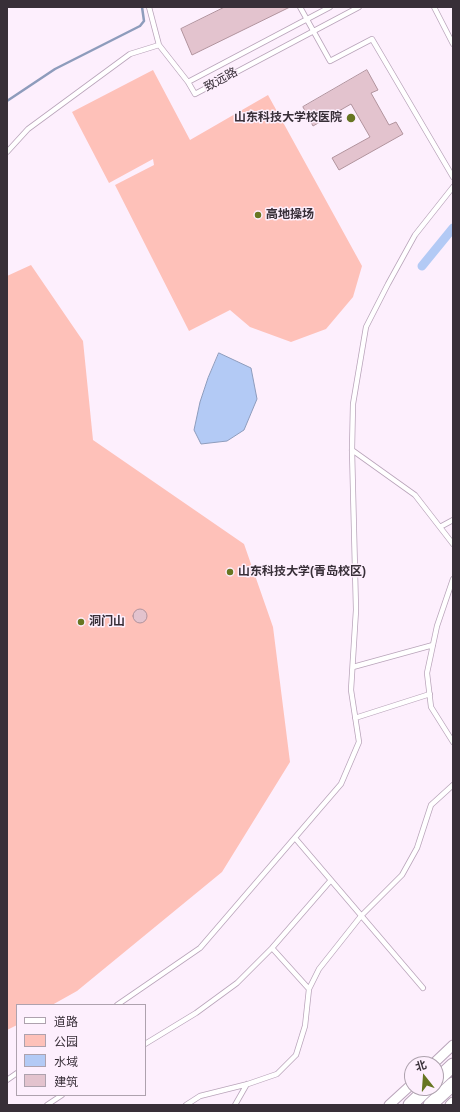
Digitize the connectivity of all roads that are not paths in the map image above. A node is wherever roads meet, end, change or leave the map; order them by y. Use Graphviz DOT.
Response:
graph roads {
  1 [pos="149,7"];
  2 [pos="300,7"];
  3 [pos="330,7"];
  4 [pos="359,7"];
  5 [pos="434,7"];
  6 [pos="307,20"];
  7 [pos="313,32"];
  8 [pos="453,44"];
  9 [pos="159,45"];
  10 [pos="188,82"];
  11 [pos="7,152"];
  12 [pos="453,177"];
  13 [pos="453,187"];
  14 [pos="352,450"];
  15 [pos="453,520"];
  16 [pos="440,527"];
  17 [pos="453,544"];
  18 [pos="453,579"];
  19 [pos="433,645"];
  20 [pos="353,667"];
  21 [pos="430,694"];
  22 [pos="355,718"];
  23 [pos="453,742"];
  24 [pos="453,785"];
  25 [pos="295,838"];
  26 [pos="331,880"];
  27 [pos="361,916"];
  28 [pos="272,948"];
  29 [pos="423,988"];
  30 [pos="309,990"];
  31 [pos="118,1004"];
  32 [pos="146,1043"];
  33 [pos="453,1045"];
  34 [pos="441,1056"];
  35 [pos="453,1065"];
  36 [pos="444,1073"];
  37 [pos="16,1074"];
  38 [pos="7,1080"];
  39 [pos="248,1084"];
  40 [pos="453,1084"];
  41 [pos="404,1091"];
  42 [pos="60,1096"];
  43 [pos="420,1096"];
  44 [pos="453,1102"];
  45 [pos="47,1105"];
  46 [pos="186,1105"];
  47 [pos="235,1105"];
  48 [pos="389,1105"];
  49 [pos="410,1105"];
  50 [pos="430,1105"];
  51 [pos="450,1105"];
  1 -- 9 [label="lane"];
  2 -- 6 [label="lane"];
  3 -- 6 [label="lane, 致远路"];
  4 -- 7 [label="lane, 致远路"];
  5 -- 8 [label="lane"];
  6 -- 7 [label="lane"];
  6 -- 10 [label="lane, 致远路"];
  7 -- 10 [label="lane, 致远路"];
  7 -- 12 [label="lane"];
  9 -- 10 [label="lane"];
  9 -- 11 [label="lane"];
  13 -- 14 [label="lane"];
  14 -- 16 [label="lane"];
  14 -- 20 [label="lane"];
  15 -- 16 [label="lane"];
  16 -- 17 [label="lane"];
  18 -- 19 [label="lane"];
  19 -- 20 [label="lane"];
  19 -- 21 [label="lane"];
  20 -- 22 [label="lane"];
  21 -- 22 [label="lane"];
  21 -- 23 [label="lane"];
  22 -- 25 [label="lane"];
  24 -- 27 [label="lane"];
  25 -- 26 [label="lane"];
  25 -- 31 [label="lane"];
  26 -- 27 [label="lane"];
  26 -- 28 [label="lane"];
  27 -- 29 [label="lane"];
  27 -- 30 [label="lane"];
  28 -- 30 [label="lane"];
  28 -- 32 [label="lane"];
  30 -- 39 [label="lane"];
  33 -- 34 [label="street"];
  35 -- 36 [label="main road"];
  37 -- 38 [label="lane"];
  39 -- 46 [label="lane"];
  39 -- 47 [label="lane"];
  40 -- 50 [label="main road"];
  41 -- 48 [label="street"];
  42 -- 45 [label="lane"];
  43 -- 49 [label="main road"];
  44 -- 51 [label="street"];
}
